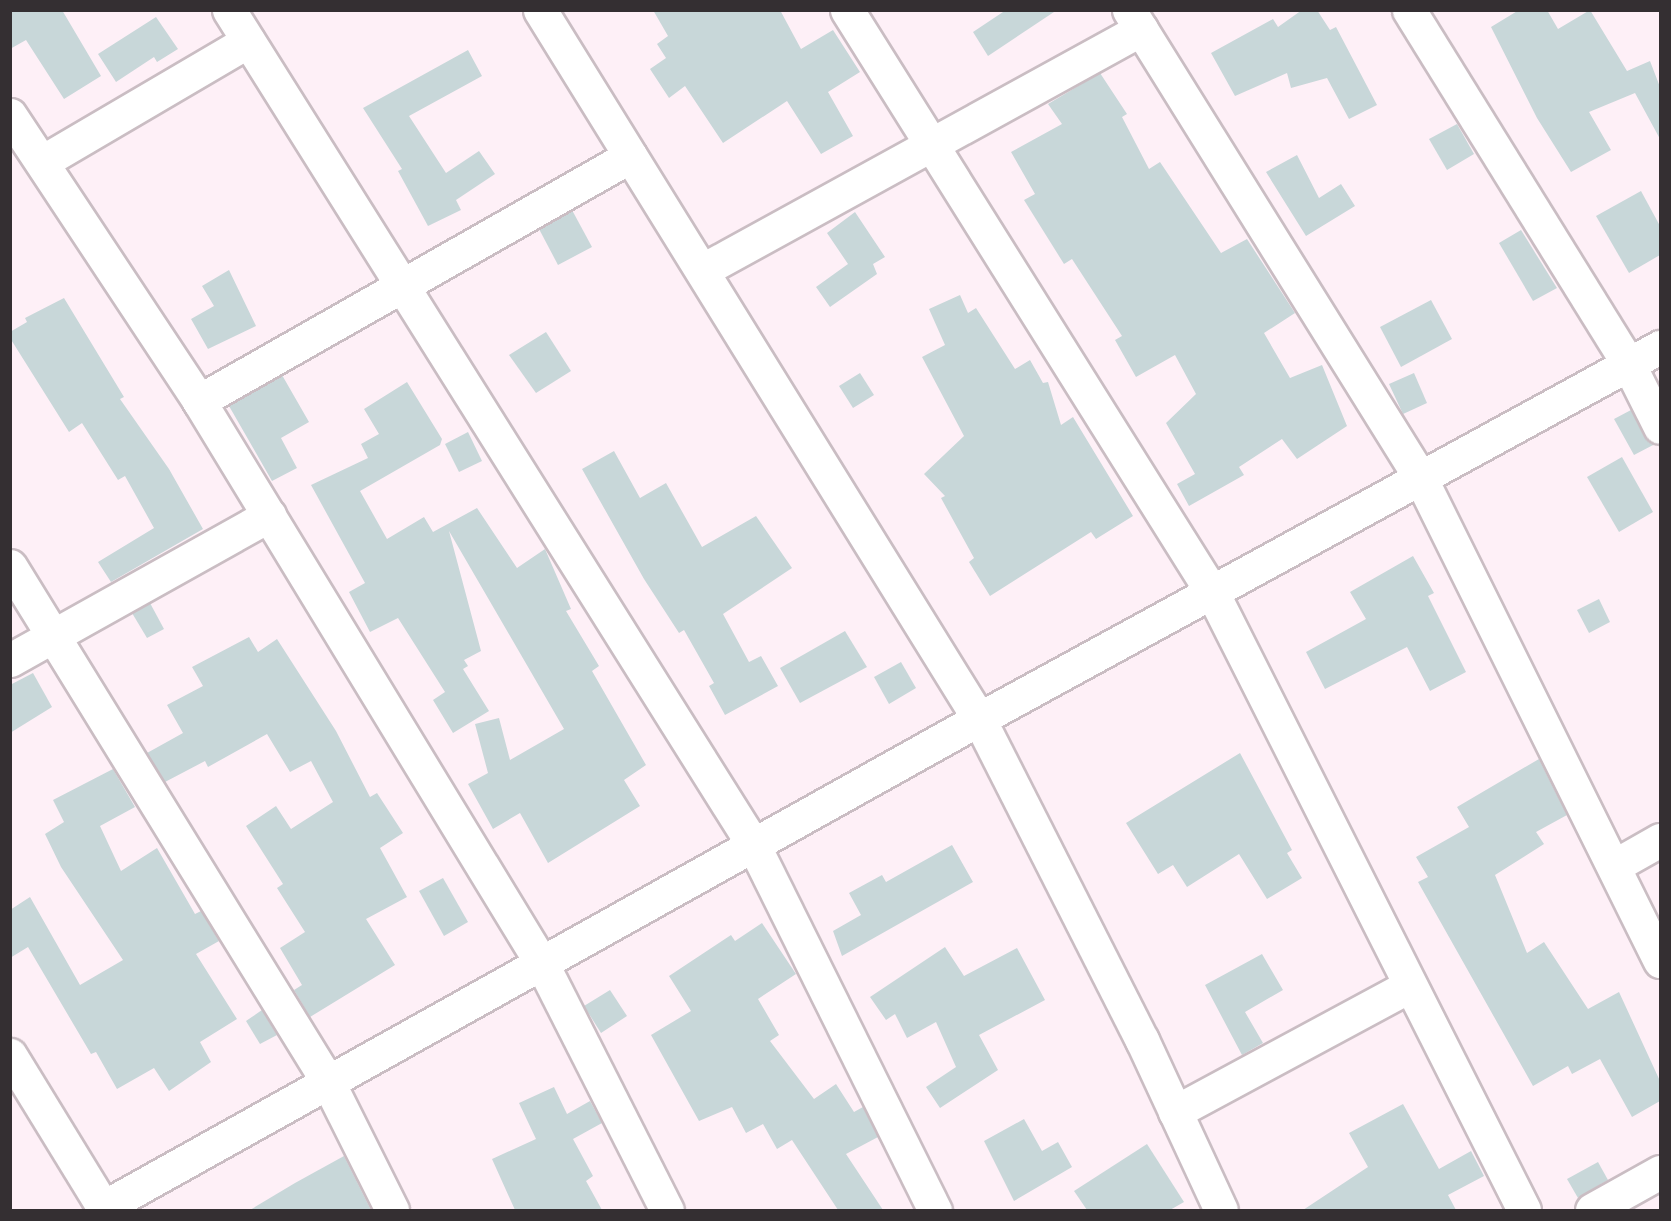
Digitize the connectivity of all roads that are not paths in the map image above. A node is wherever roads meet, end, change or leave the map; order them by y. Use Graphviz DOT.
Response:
graph roads {
  1 [pos="230,10"];
  2 [pos="540,10"];
  3 [pos="847,10"];
  4 [pos="1409,10"];
  5 [pos="1135,20"];
  6 [pos="248,41"];
  7 [pos="10,115"];
  8 [pos="929,143"];
  9 [pos="630,156"];
  10 [pos="42,162"];
  11 [pos="702,270"];
  12 [pos="399,286"];
  13 [pos="1660,347"];
  14 [pos="1629,365"];
  15 [pos="199,401"];
  16 [pos="1660,427"];
  17 [pos="1421,479"];
  18 [pos="269,515"];
  19 [pos="10,566"];
  20 [pos="1213,594"];
  21 [pos="54,636"];
  22 [pos="10,660"];
  23 [pos="980,719"];
  24 [pos="1660,840"];
  25 [pos="754,846"];
  26 [pos="1614,866"];
  27 [pos="1660,961"];
  28 [pos="542,964"];
  29 [pos="1409,986"];
  30 [pos="10,1055"];
  31 [pos="328,1082"];
  32 [pos="1175,1112"];
  33 [pos="1660,1173"];
  34 [pos="105,1209"];
  35 [pos="392,1210"];
  36 [pos="666,1210"];
  37 [pos="935,1210"];
  38 [pos="1219,1210"];
  39 [pos="1524,1210"];
  40 [pos="1592,1210"];
  1 -- 6 [label="street"];
  2 -- 9 [label="street"];
  3 -- 8 [label="street"];
  4 -- 14 [label="street"];
  5 -- 8 [label="street"];
  5 -- 17 [label="street"];
  6 -- 10 [label="street"];
  6 -- 12 [label="street"];
  7 -- 10 [label="street"];
  8 -- 11 [label="street"];
  8 -- 20 [label="street"];
  9 -- 11 [label="street"];
  9 -- 12 [label="street"];
  10 -- 15 [label="street"];
  11 -- 23 [label="street"];
  12 -- 15 [label="street"];
  12 -- 25 [label="street"];
  13 -- 14 [label="street"];
  14 -- 16 [label="street"];
  14 -- 17 [label="street"];
  15 -- 18 [label="street"];
  17 -- 20 [label="street"];
  17 -- 26 [label="street"];
  18 -- 21 [label="street"];
  18 -- 28 [label="street"];
  19 -- 21 [label="street"];
  20 -- 23 [label="street"];
  20 -- 29 [label="street"];
  21 -- 22 [label="street"];
  21 -- 31 [label="street"];
  23 -- 25 [label="street"];
  23 -- 32 [label="street"];
  24 -- 26 [label="street"];
  25 -- 28 [label="street"];
  25 -- 37 [label="street"];
  26 -- 27 [label="street"];
  28 -- 31 [label="street"];
  28 -- 36 [label="street"];
  29 -- 32 [label="street"];
  29 -- 39 [label="street"];
  30 -- 34 [label="street"];
  31 -- 34 [label="street"];
  31 -- 35 [label="street"];
  32 -- 38 [label="street"];
  33 -- 40 [label="street"];
}
